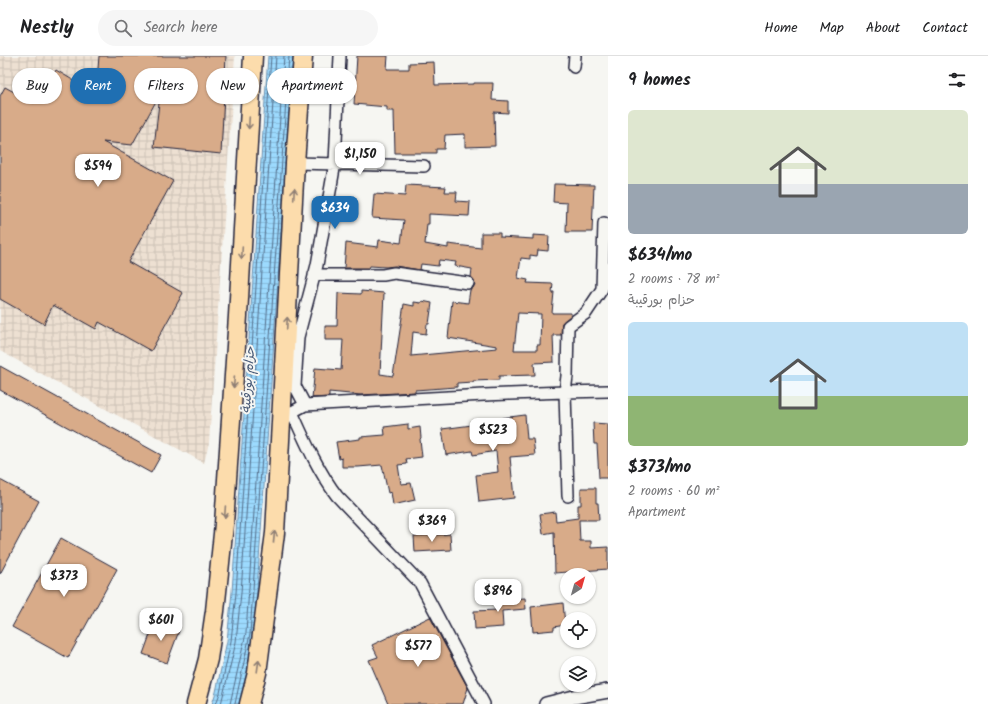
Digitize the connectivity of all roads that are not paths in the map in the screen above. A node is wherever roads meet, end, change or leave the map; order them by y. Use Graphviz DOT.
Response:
graph roads {
  1 [pos="252,56"];
  2 [pos="303,56"];
  3 [pos="340,56"];
  4 [pos="296,163"];
  5 [pos="335,163"];
  6 [pos="424,166"];
  7 [pos="604,224"];
  8 [pos="314,274"];
  9 [pos="468,283"];
  10 [pos="608,391"];
  11 [pos="565,392"];
  12 [pos="305,405"];
  13 [pos="287,412"];
  14 [pos="568,496"];
  15 [pos="608,691"];
  16 [pos="196,704"];
  17 [pos="249,704"];
  18 [pos="484,704"];
  19 [pos="546,704"];
  1 -- 16 [label="highway, one-way"];
  2 -- 4 [label="highway"];
  3 -- 5 [label="street"];
  4 -- 5 [label="street"];
  13 -- 4 [label="highway, one-way"];
  5 -- 6 [label="street"];
  5 -- 8 [label="street"];
  7 -- 11 [label="street"];
  8 -- 9 [label="street"];
  8 -- 12 [label="street"];
  10 -- 11 [label="street"];
  11 -- 12 [label="street"];
  11 -- 14 [label="street"];
  12 -- 13 [label="street"];
  17 -- 13 [label="highway, one-way"];
  13 -- 18 [label="street"];
  15 -- 19 [label="street"];
}
